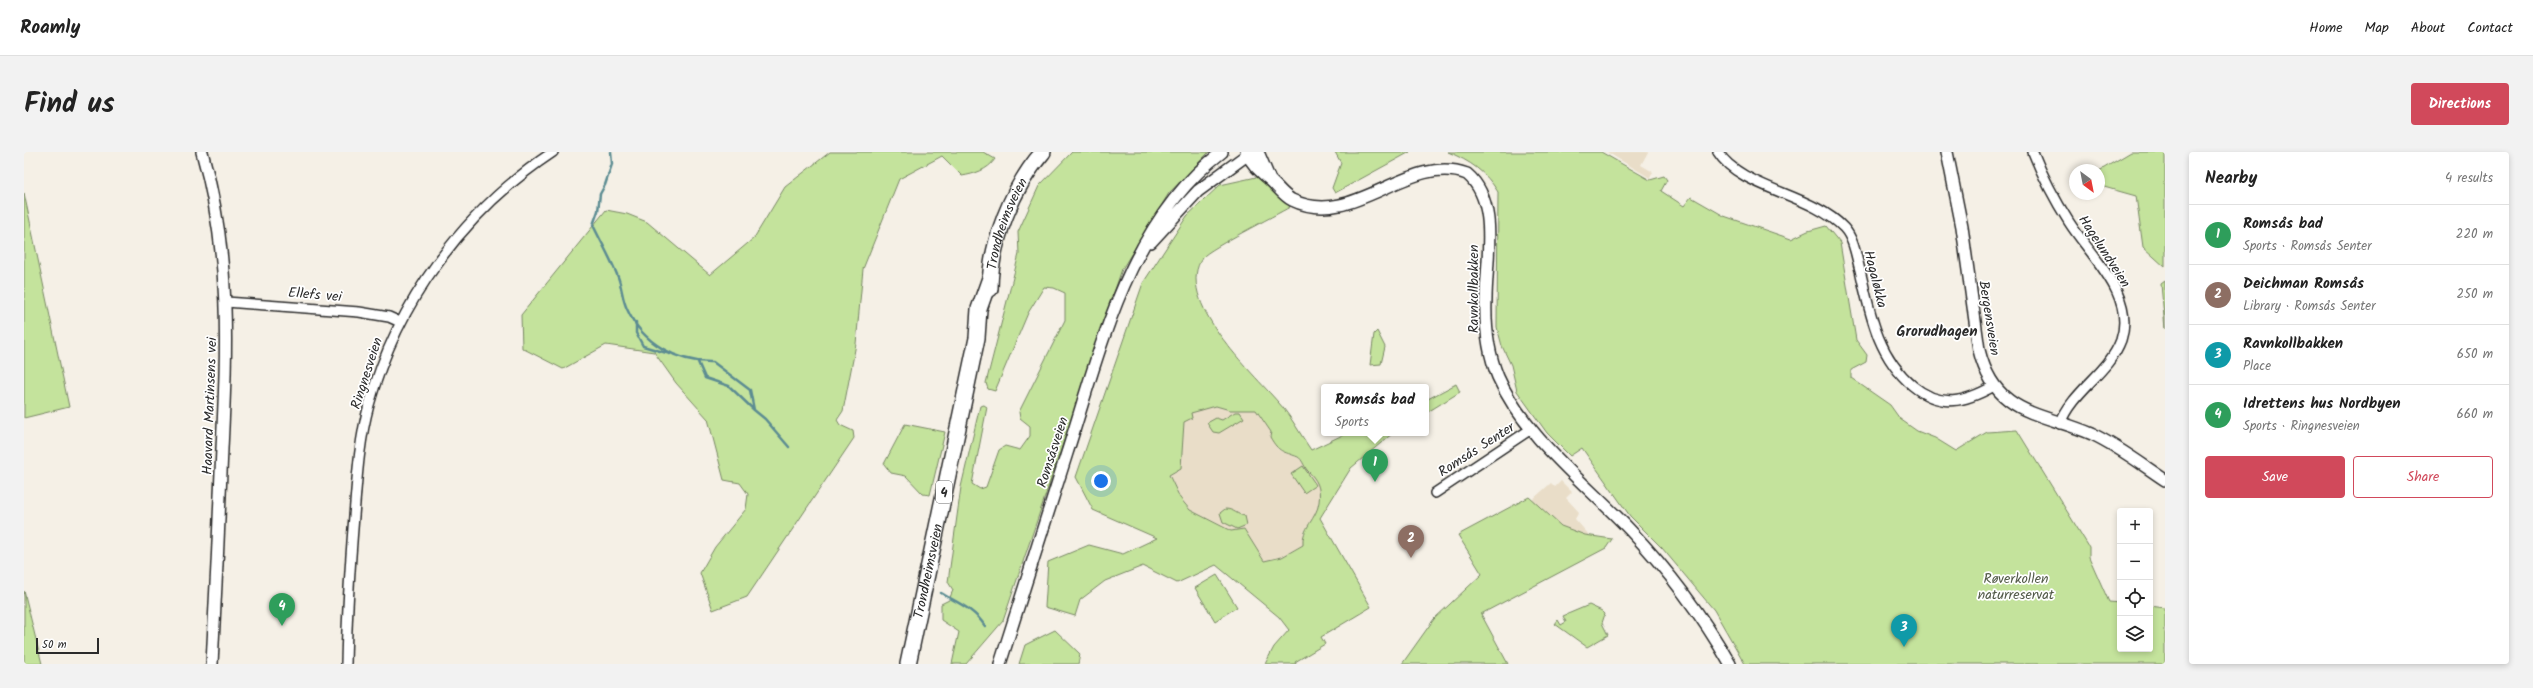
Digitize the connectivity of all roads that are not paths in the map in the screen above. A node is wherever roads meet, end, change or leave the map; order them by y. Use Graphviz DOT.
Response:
graph roads {
  1 [pos="202,152"];
  2 [pos="553,152"];
  3 [pos="1042,152"];
  4 [pos="1222,152"];
  5 [pos="1718,152"];
  6 [pos="1947,152"];
  7 [pos="2033,152"];
  8 [pos="1250,153"];
  9 [pos="1432,160"];
  10 [pos="1395,171"];
  11 [pos="1142,253"];
  12 [pos="226,302"];
  13 [pos="400,322"];
  14 [pos="1994,386"];
  15 [pos="2060,424"];
  16 [pos="1531,429"];
  17 [pos="2165,480"];
  18 [pos="1435,492"];
  19 [pos="212,664"];
  20 [pos="346,664"];
  21 [pos="908,664"];
  22 [pos="1000,664"];
  23 [pos="1730,664"];
  1 -- 12 [label="street, Haavard Martinsens vei"];
  2 -- 13 [label="street, Ringnesveien"];
  3 -- 21 [label="highway, Trondheimsveien / 4"];
  4 -- 11 [label="street, Romsåsveien"];
  5 -- 14 [label="street, Hagaløkka"];
  6 -- 14 [label="street, Bergensveien"];
  7 -- 15 [label="street, Hagelundveien"];
  8 -- 10 [label="street"];
  8 -- 11 [label="street, Romsåsveien"];
  9 -- 16 [label="street, Ravnkollbakken"];
  11 -- 22 [label="street, Romsåsveien"];
  12 -- 13 [label="street, Ellefs vei"];
  12 -- 19 [label="street, Haavard Martinsens vei"];
  13 -- 20 [label="street, Ringnesveien"];
  14 -- 15 [label="street, Bergensveien"];
  15 -- 17 [label="street, Bergensveien"];
  16 -- 18 [label="street, Romsås Senter"];
  16 -- 23 [label="street, Ravnkollbakken"];
}
